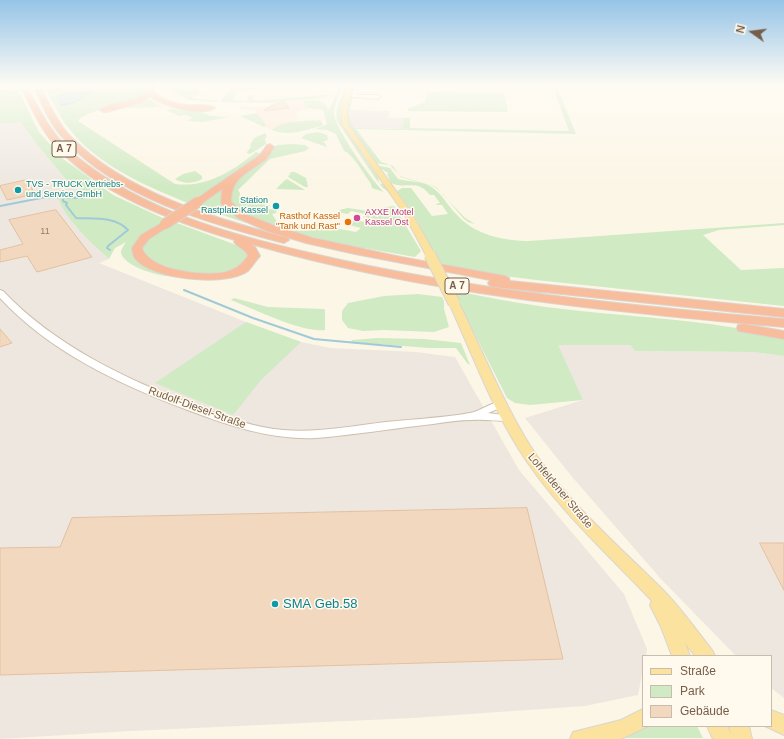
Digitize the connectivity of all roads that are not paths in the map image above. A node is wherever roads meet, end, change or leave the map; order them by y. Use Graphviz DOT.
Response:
graph roads {
  1 [pos="42,119"];
  2 [pos="56,119"];
  3 [pos="344,119"];
  4 [pos="270,147"];
  5 [pos="237,175"];
  6 [pos="219,231"];
  7 [pos="532,288"];
  8 [pos="0,293"];
  9 [pos="652,311"];
  10 [pos="784,313"];
  11 [pos="784,323"];
  12 [pos="784,335"];
  13 [pos="501,404"];
  14 [pos="471,416"];
  15 [pos="508,418"];
  16 [pos="643,581"];
  17 [pos="675,647"];
  18 [pos="705,655"];
  19 [pos="642,719"];
  20 [pos="772,719"];
  21 [pos="784,725"];
  22 [pos="717,727"];
  23 [pos="739,727"];
  24 [pos="580,739"];
  25 [pos="723,739"];
  26 [pos="742,739"];
  1 -- 6 [label="highway, A 7"];
  2 -- 7 [label="highway, A 7"];
  3 -- 13 [label="main road, Lohfeldener Straße, bridge"];
  4 -- 5 [label="highway"];
  5 -- 6 [label="highway, bridge"];
  5 -- 7 [label="highway"];
  6 -- 9 [label="highway, A 7"];
  7 -- 10 [label="highway, A 7"];
  8 -- 14 [label="street, Rudolf-Diesel-Straße"];
  9 -- 11 [label="highway, A 7"];
  9 -- 12 [label="highway"];
  13 -- 14 [label="street, Rudolf-Diesel-Straße"];
  13 -- 15 [label="main road, Lohfeldener Straße"];
  14 -- 15 [label="street, Rudolf-Diesel-Straße"];
  15 -- 16 [label="main road, Lohfeldener Straße"];
  16 -- 17 [label="main road, Lohfeldener Straße"];
  16 -- 18 [label="main road, Lohfeldener Straße"];
  19 -- 24 [label="main road"];
  20 -- 21 [label="main road"];
  22 -- 25 [label="main road"];
  23 -- 26 [label="main road"];
}
